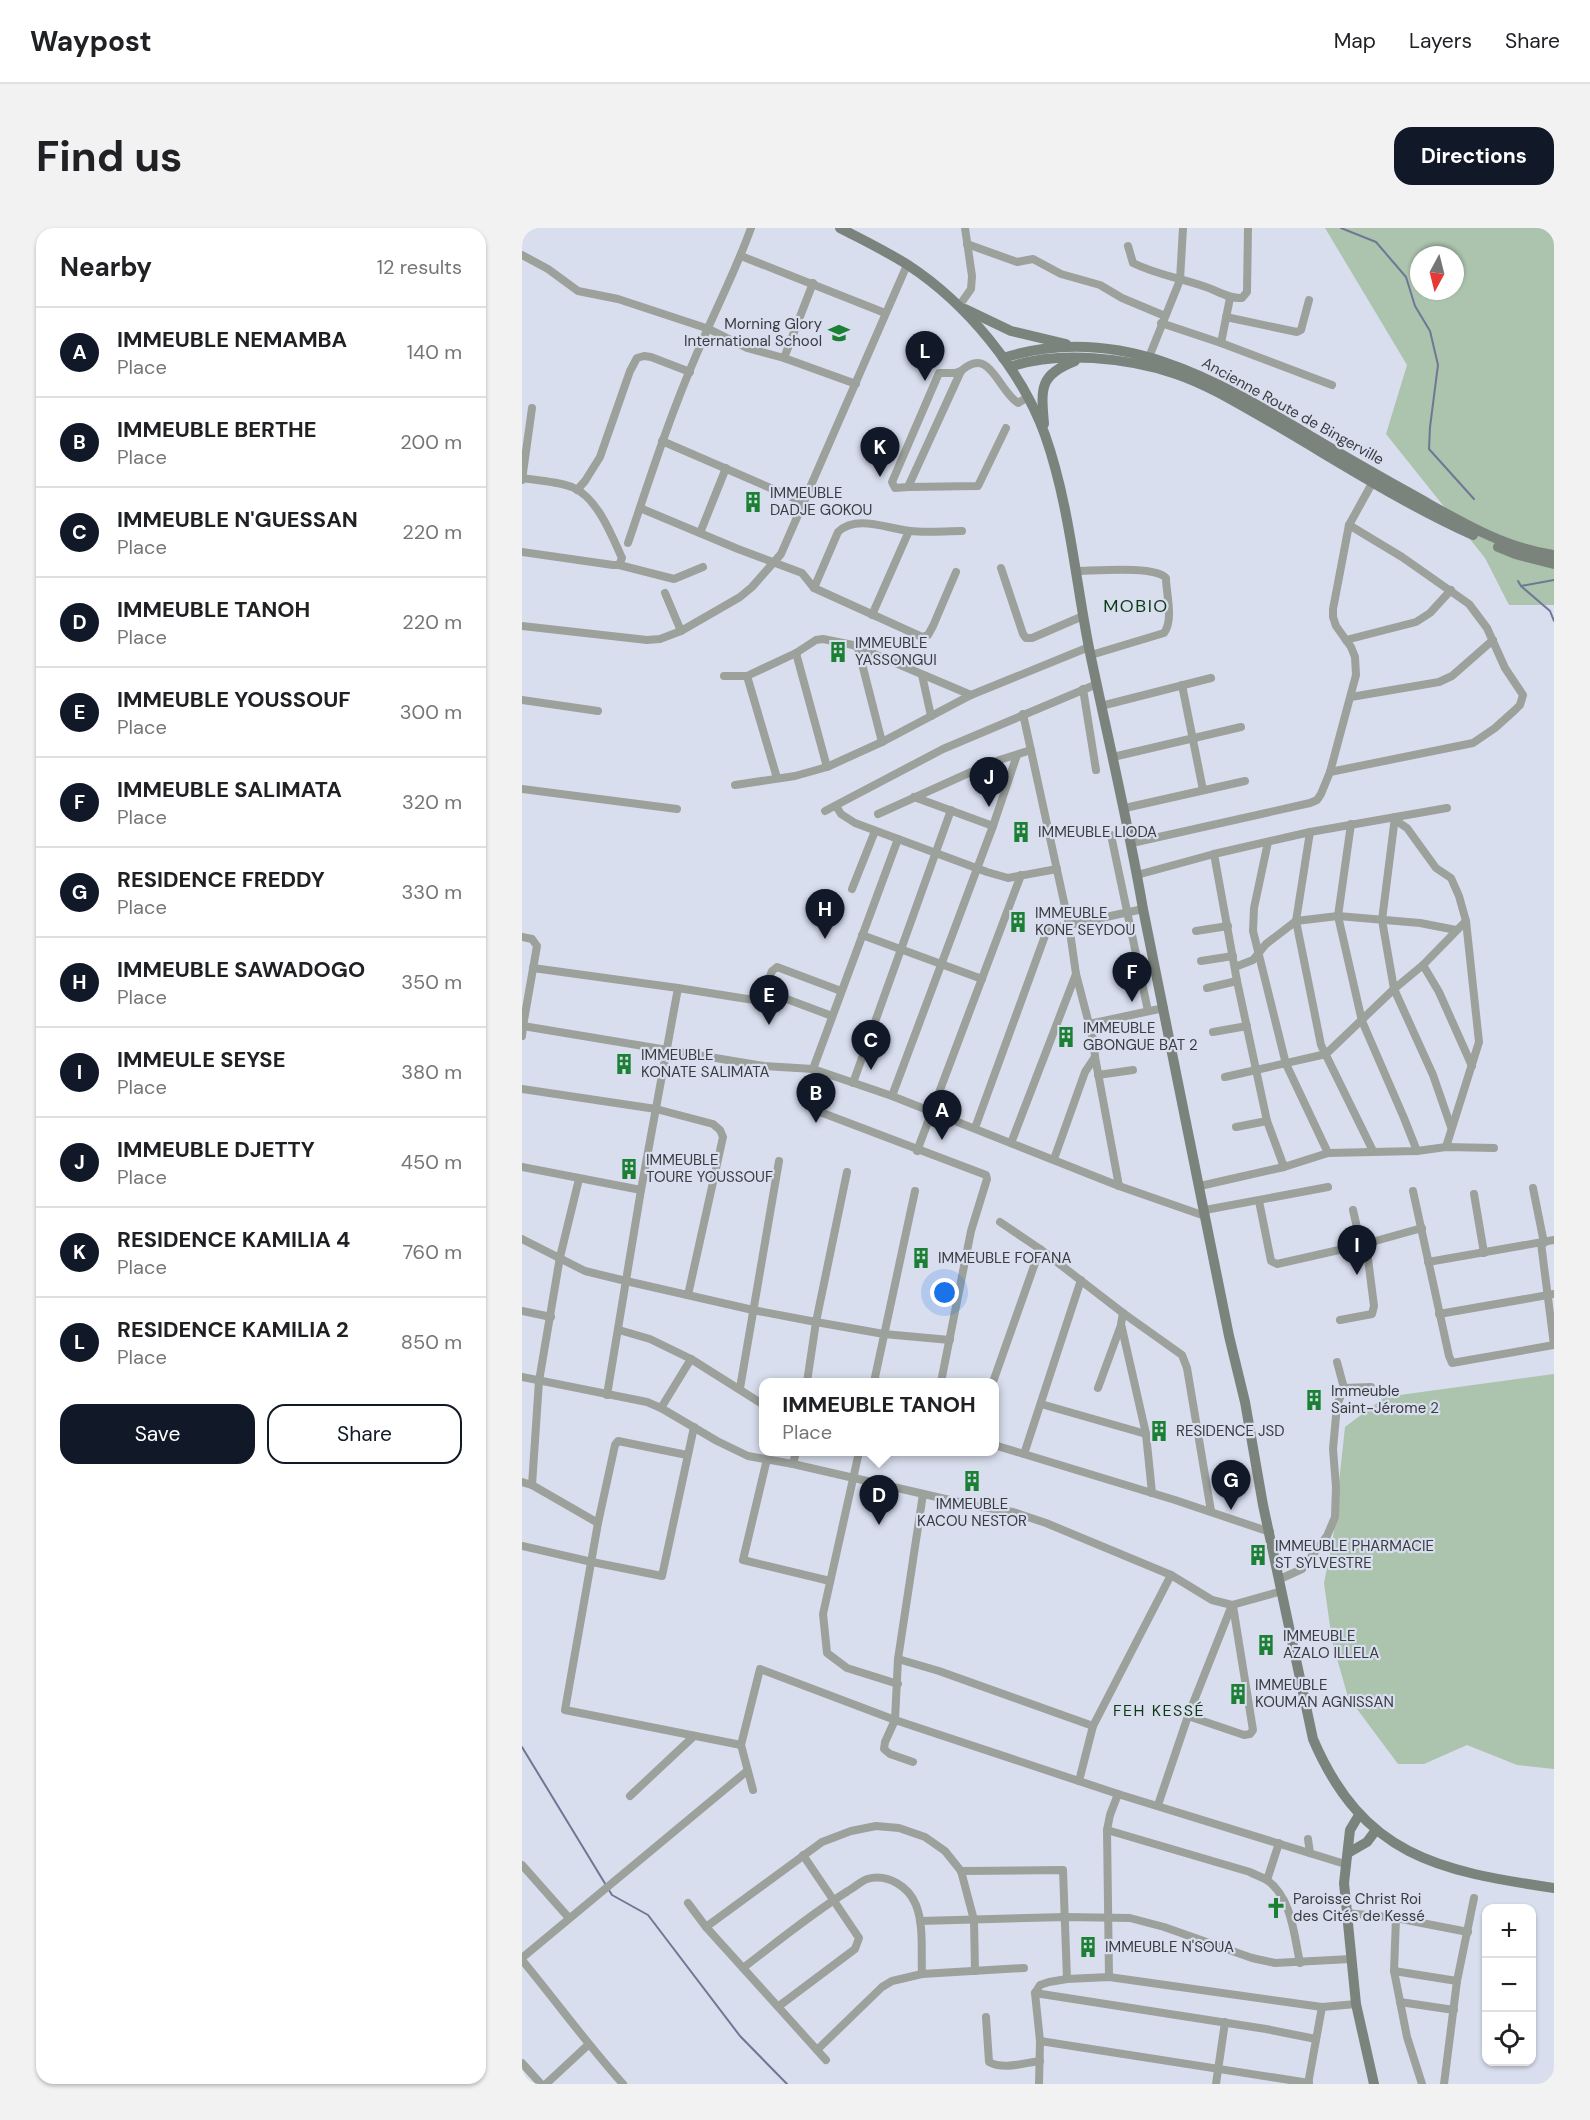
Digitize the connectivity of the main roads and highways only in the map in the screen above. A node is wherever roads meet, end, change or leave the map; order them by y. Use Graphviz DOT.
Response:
graph roads {
  1 [pos="840,228"];
  2 [pos="959,306"];
  3 [pos="1084,352"];
  4 [pos="1007,363"];
  5 [pos="1045,436"];
  6 [pos="1374,478"];
  7 [pos="1554,555"];
  8 [pos="1554,564"];
  9 [pos="1359,1815"];
  10 [pos="1376,1830"];
  11 [pos="1347,1859"];
  12 [pos="1554,1888"];
  13 [pos="1374,2084"];
  1 -- 2 [label="main road"];
  2 -- 3 [label="main road"];
  2 -- 4 [label="main road"];
  3 -- 4 [label="main road, Ancienne Route de Bingerville"];
  3 -- 5 [label="main road"];
  3 -- 6 [label="main road, Ancienne Route de Bingerville"];
  3 -- 6 [label="main road, Ancienne Route de Bingerville"];
  4 -- 5 [label="main road"];
  5 -- 9 [label="main road"];
  6 -- 7 [label="main road, Ancienne Route de Bingerville"];
  6 -- 8 [label="main road, Ancienne Route de Bingerville"];
  9 -- 10 [label="main road"];
  9 -- 11 [label="main road"];
  10 -- 11 [label="main road"];
  10 -- 12 [label="main road"];
  11 -- 13 [label="main road"];
}
